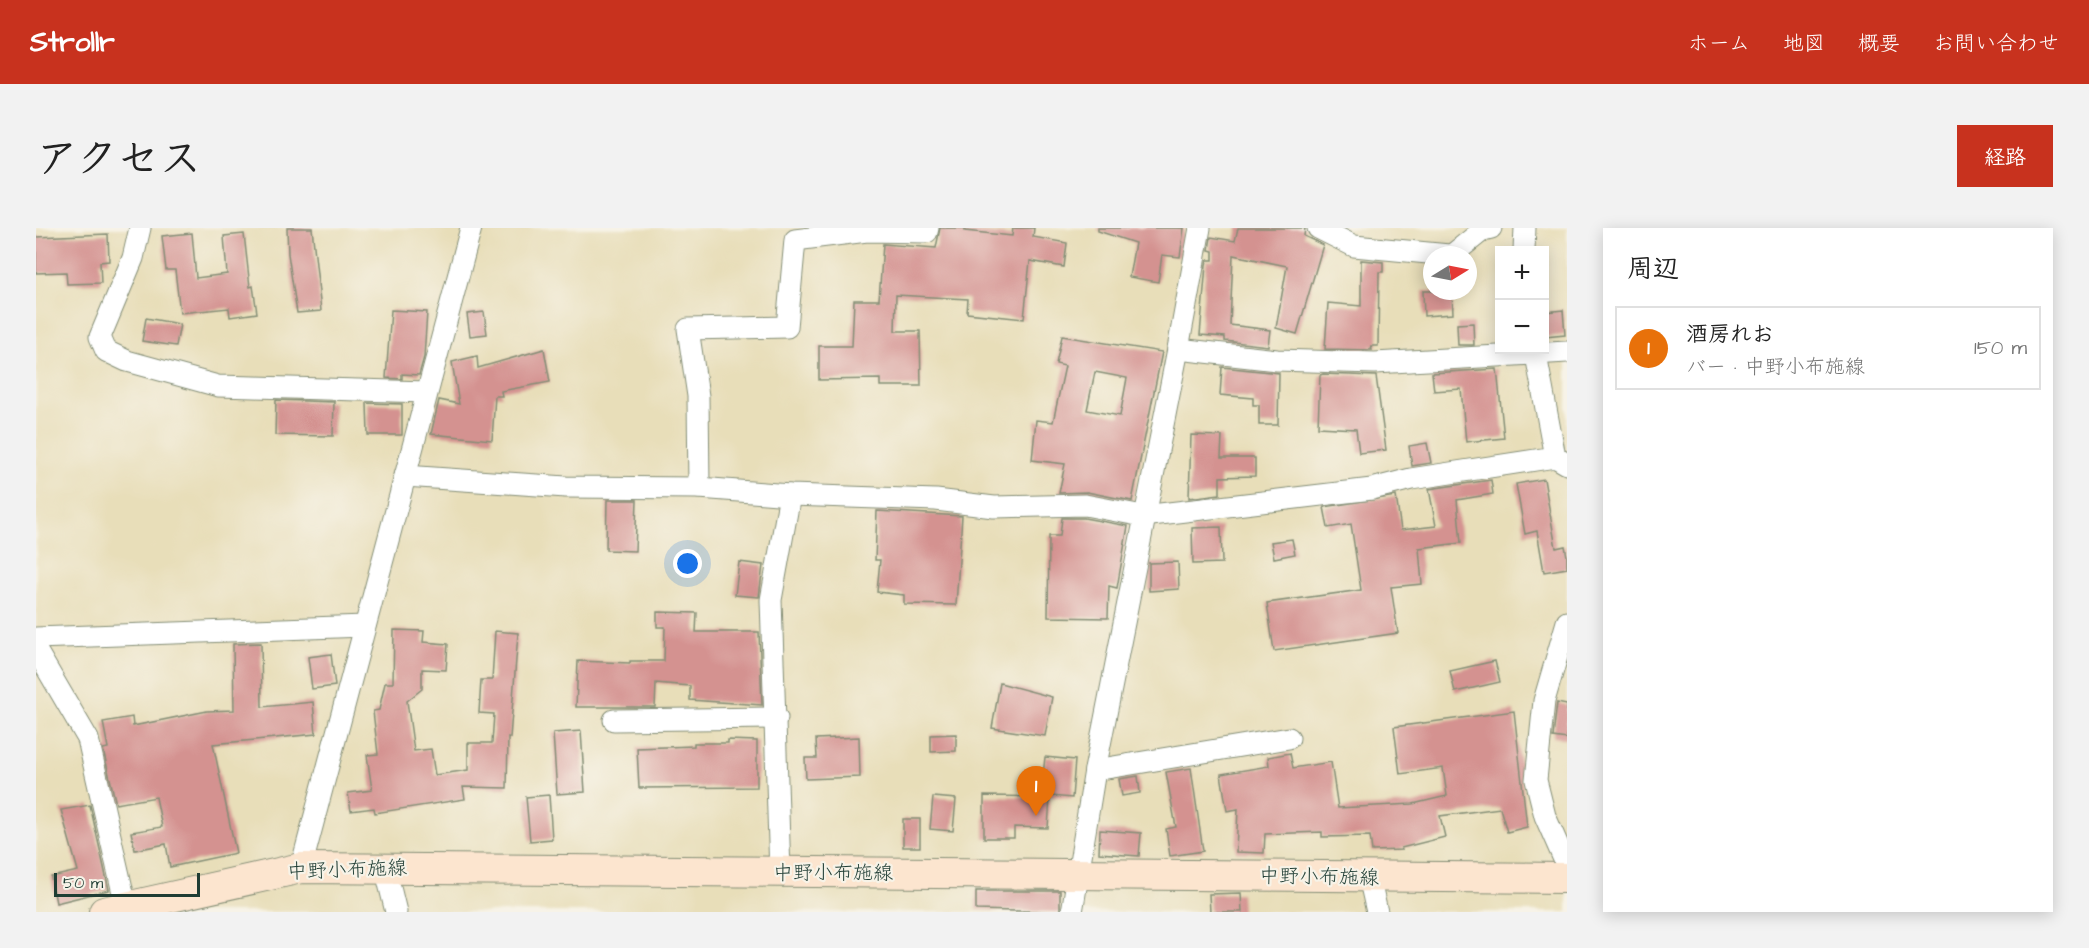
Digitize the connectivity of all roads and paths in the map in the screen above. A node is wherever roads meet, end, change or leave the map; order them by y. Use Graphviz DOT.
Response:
graph roads {
  1 [pos="140,228"];
  2 [pos="471,228"];
  3 [pos="928,228"];
  4 [pos="1200,228"];
  5 [pos="1318,228"];
  6 [pos="1491,228"];
  7 [pos="1526,228"];
  8 [pos="1463,246"];
  9 [pos="1524,246"];
  10 [pos="1423,252"];
  11 [pos="1178,349"];
  12 [pos="1549,352"];
  13 [pos="1567,352"];
  14 [pos="1510,354"];
  15 [pos="1525,354"];
  16 [pos="428,392"];
  17 [pos="1561,460"];
  18 [pos="405,476"];
  19 [pos="699,488"];
  20 [pos="790,495"];
  21 [pos="1143,516"];
  22 [pos="1567,622"];
  23 [pos="365,626"];
  24 [pos="36,638"];
  25 [pos="36,650"];
  26 [pos="777,718"];
  27 [pos="615,720"];
  28 [pos="1289,738"];
  29 [pos="1095,770"];
  30 [pos="385,867"];
  31 [pos="1567,867"];
  32 [pos="301,868"];
  33 [pos="780,873"];
  34 [pos="1077,874"];
  35 [pos="1369,877"];
  36 [pos="1567,878"];
  37 [pos="115,909"];
  38 [pos="396,912"];
  39 [pos="1072,912"];
  40 [pos="1377,912"];
  1 -- 16 [label="street"];
  2 -- 16 [label="street"];
  3 -- 19 [label="street"];
  4 -- 11 [label="street"];
  5 -- 10 [label="street"];
  6 -- 8 [label="street"];
  7 -- 9 [label="street"];
  11 -- 14 [label="street"];
  11 -- 21 [label="street"];
  12 -- 13 [label="street"];
  15 -- 17 [label="street"];
  16 -- 18 [label="street"];
  17 -- 21 [label="street"];
  18 -- 19 [label="street"];
  18 -- 23 [label="street"];
  19 -- 20 [label="street"];
  20 -- 21 [label="street"];
  20 -- 26 [label="street"];
  21 -- 29 [label="street"];
  22 -- 31 [label="street"];
  23 -- 24 [label="street"];
  23 -- 32 [label="street"];
  25 -- 37 [label="street"];
  26 -- 27 [label="street"];
  26 -- 33 [label="street"];
  28 -- 29 [label="street"];
  29 -- 34 [label="street"];
  30 -- 32 [label="main road, 中野小布施線"];
  30 -- 33 [label="main road, 中野小布施線"];
  30 -- 38 [label="street"];
  32 -- 37 [label="main road, 中野小布施線"];
  33 -- 34 [label="main road, 中野小布施線"];
  34 -- 35 [label="main road, 中野小布施線"];
  34 -- 39 [label="street"];
  35 -- 36 [label="main road, 中野小布施線"];
  35 -- 40 [label="street"];
}
